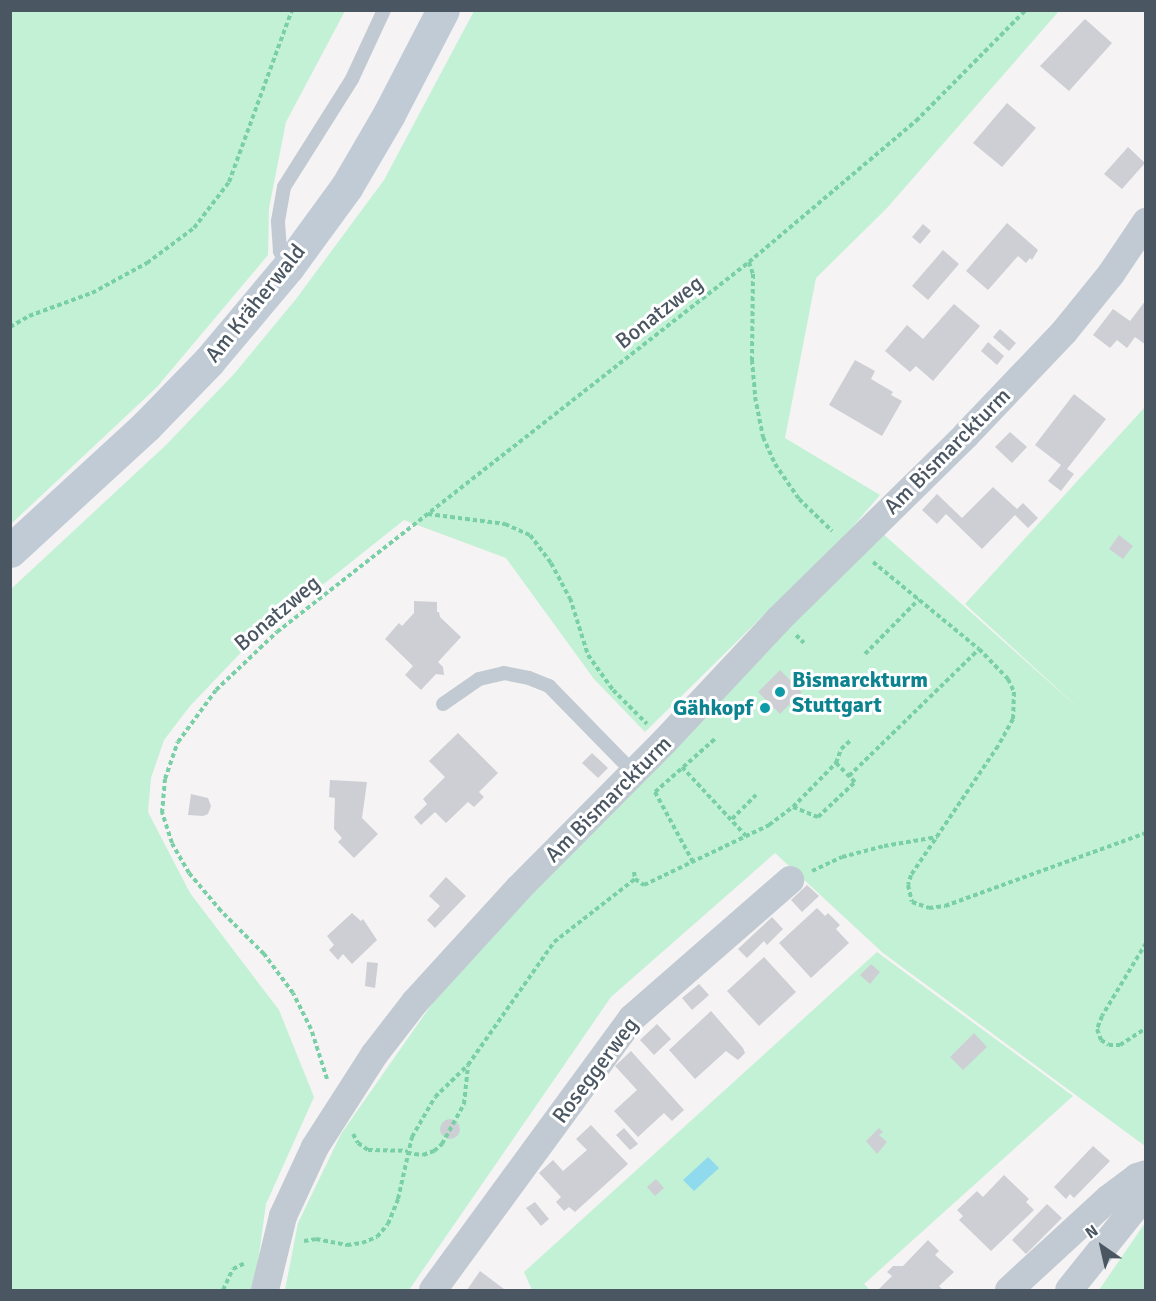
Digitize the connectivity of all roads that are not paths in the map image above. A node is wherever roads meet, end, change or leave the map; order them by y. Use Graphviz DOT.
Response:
graph roads {
  1 [pos="384,10"];
  2 [pos="443,10"];
  3 [pos="1146,222"];
  4 [pos="288,267"];
  5 [pos="10,551"];
  6 [pos="443,704"];
  7 [pos="634,772"];
  8 [pos="790,880"];
  9 [pos="1146,1174"];
  10 [pos="1146,1194"];
  11 [pos="265,1290"];
  12 [pos="433,1290"];
  13 [pos="1009,1290"];
  14 [pos="1069,1290"];
  1 -- 4 [label="lane"];
  2 -- 4 [label="main road, Am Kräherwald"];
  3 -- 7 [label="street, Am Bismarckturm"];
  4 -- 5 [label="main road, Am Kräherwald"];
  6 -- 7 [label="lane"];
  7 -- 11 [label="street, Am Bismarckturm"];
  8 -- 12 [label="street, Roseggerweg"];
  9 -- 13 [label="street"];
  10 -- 14 [label="street"];
}
